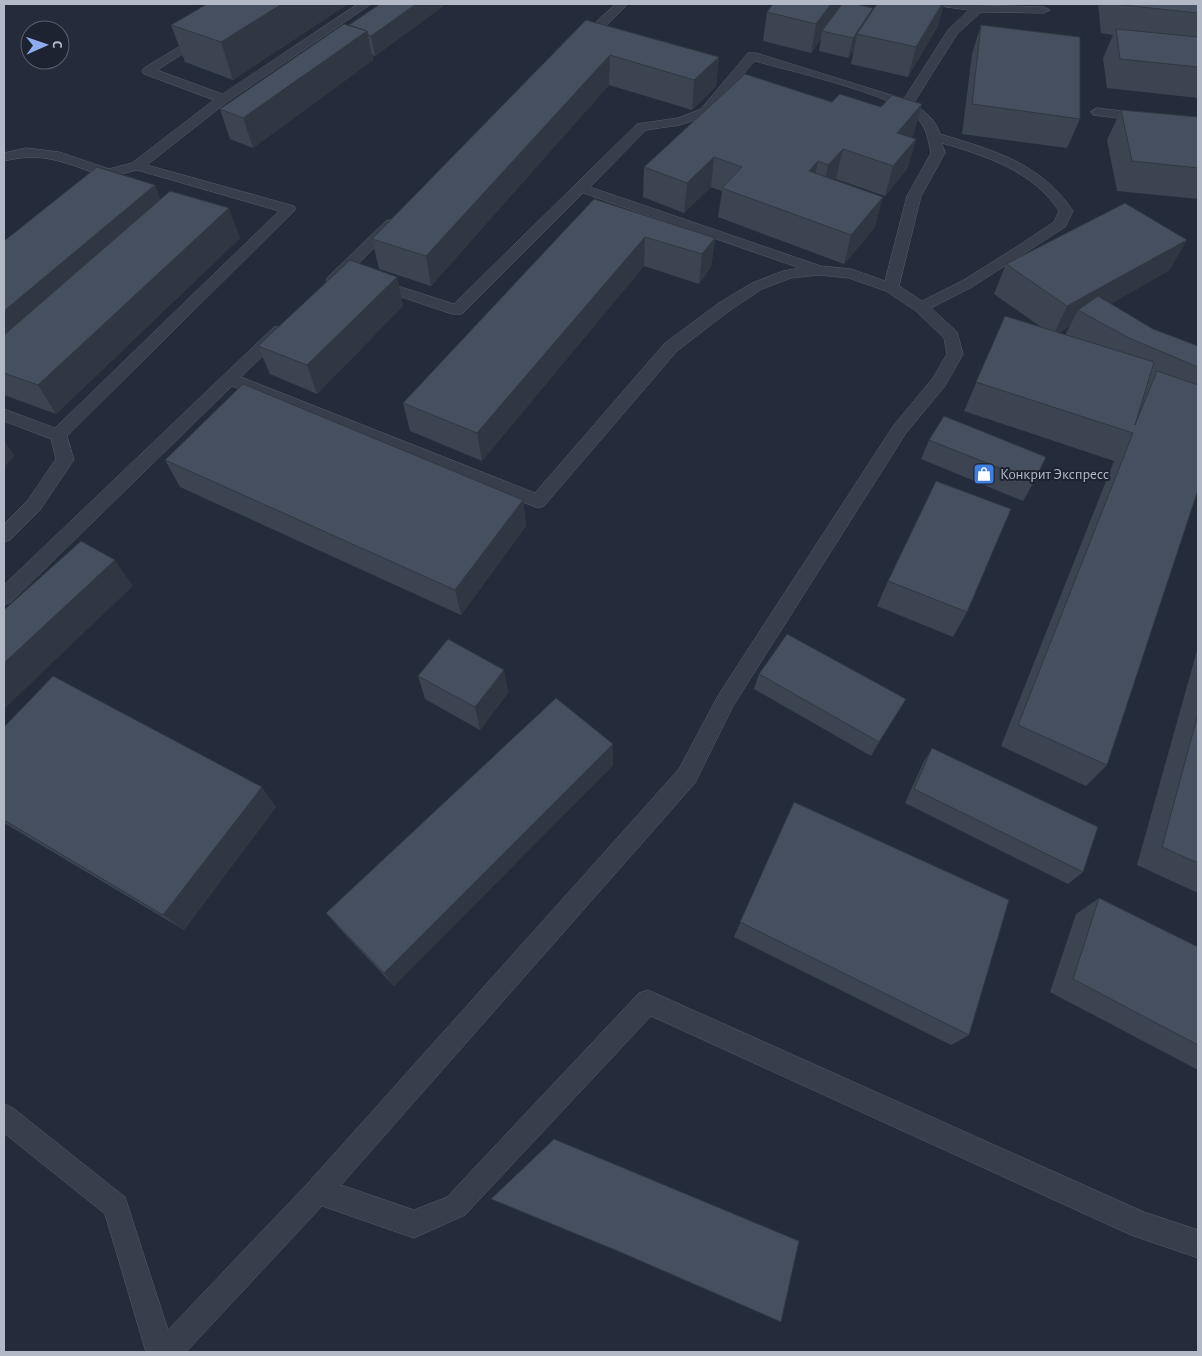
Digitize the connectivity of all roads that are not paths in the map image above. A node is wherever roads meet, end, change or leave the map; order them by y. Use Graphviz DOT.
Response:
graph roads {
  1 [pos="365,4"];
  2 [pos="622,4"];
  3 [pos="946,4"];
  4 [pos="978,8"];
  5 [pos="1044,10"];
  6 [pos="215,30"];
  7 [pos="572,52"];
  8 [pos="223,99"];
  9 [pos="906,105"];
  10 [pos="1097,112"];
  11 [pos="1198,124"];
  12 [pos="934,136"];
  13 [pos="4,157"];
  14 [pos="138,166"];
  15 [pos="108,172"];
  16 [pos="580,188"];
  17 [pos="79,191"];
  18 [pos="399,217"];
  19 [pos="818,270"];
  20 [pos="342,272"];
  21 [pos="891,288"];
  22 [pos="321,292"];
  23 [pos="921,307"];
  24 [pos="293,318"];
  25 [pos="230,379"];
  26 [pos="4,415"];
  27 [pos="58,435"];
  28 [pos="4,535"];
  29 [pos="4,597"];
  30 [pos="4,1117"];
  31 [pos="318,1192"];
  32 [pos="1198,1244"];
  33 [pos="160,1352"];
  34 [pos="167,1352"];
  1 -- 8 [label="lane"];
  2 -- 7 [label="lane"];
  3 -- 4 [label="lane"];
  4 -- 5 [label="lane"];
  4 -- 9 [label="lane"];
  6 -- 8 [label="lane"];
  8 -- 14 [label="lane"];
  9 -- 12 [label="lane"];
  9 -- 16 [label="lane"];
  10 -- 11 [label="lane"];
  12 -- 21 [label="lane"];
  12 -- 23 [label="lane"];
  13 -- 15 [label="lane"];
  14 -- 15 [label="lane"];
  14 -- 27 [label="lane"];
  15 -- 17 [label="lane"];
  16 -- 19 [label="lane"];
  16 -- 20 [label="lane"];
  18 -- 20 [label="lane"];
  19 -- 21 [label="lane"];
  19 -- 25 [label="lane"];
  20 -- 22 [label="lane"];
  21 -- 23 [label="lane"];
  23 -- 31 [label="lane"];
  24 -- 25 [label="lane"];
  25 -- 29 [label="lane"];
  26 -- 27 [label="lane"];
  27 -- 28 [label="lane"];
  30 -- 33 [label="lane"];
  31 -- 32 [label="lane"];
  31 -- 34 [label="lane"];
}
